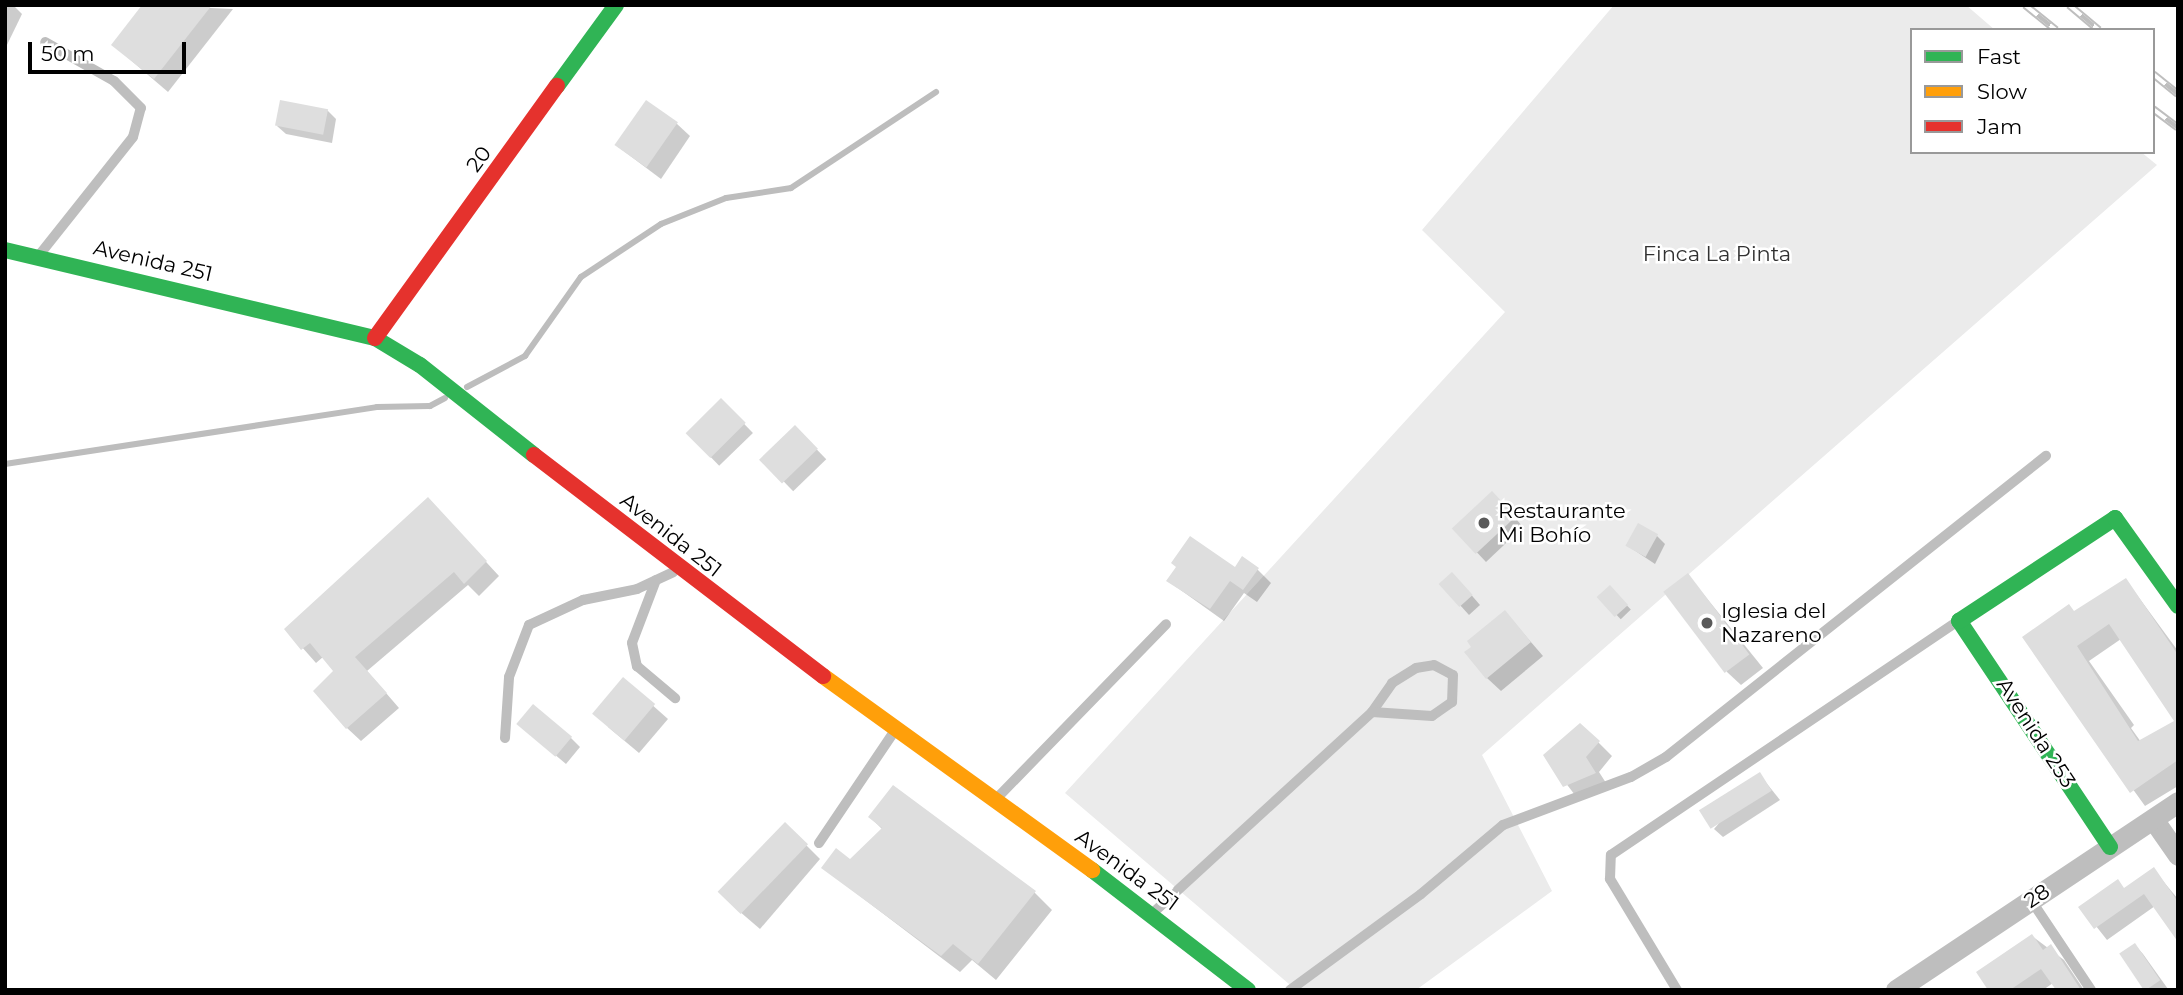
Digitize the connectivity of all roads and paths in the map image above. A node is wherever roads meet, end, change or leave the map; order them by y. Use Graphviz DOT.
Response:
graph roads {
  1 [pos="616,5"];
  2 [pos="44,42"];
  3 [pos="5,250"];
  4 [pos="38,256"];
  5 [pos="375,338"];
  6 [pos="2046,456"];
  7 [pos="678,569"];
  8 [pos="656,580"];
  9 [pos="2178,606"];
  10 [pos="1959,621"];
  11 [pos="1166,624"];
  12 [pos="675,698"];
  13 [pos="1372,712"];
  14 [pos="895,730"];
  15 [pos="505,738"];
  16 [pos="994,801"];
  17 [pos="2178,802"];
  18 [pos="2153,818"];
  19 [pos="819,843"];
  20 [pos="2110,847"];
  21 [pos="2178,855"];
  22 [pos="2031,900"];
  23 [pos="1153,913"];
  24 [pos="1248,990"];
  25 [pos="1290,990"];
  26 [pos="1677,990"];
  27 [pos="1896,990"];
  28 [pos="2091,990"];
  1 -- 5 [label="main road, 20"];
  2 -- 4 [label="lane"];
  3 -- 4 [label="main road, Avenida 251"];
  4 -- 5 [label="main road, Avenida 251"];
  5 -- 7 [label="main road, Avenida 251"];
  6 -- 25 [label="lane"];
  7 -- 8 [label="lane"];
  7 -- 14 [label="main road, Avenida 251"];
  8 -- 12 [label="lane"];
  8 -- 15 [label="lane"];
  9 -- 10 [label="main road"];
  10 -- 20 [label="main road, Avenida 253"];
  10 -- 26 [label="lane"];
  11 -- 16 [label="lane"];
  13 -- 13 [label="lane"];
  13 -- 23 [label="lane"];
  14 -- 16 [label="main road, Avenida 251"];
  14 -- 19 [label="lane"];
  16 -- 23 [label="main road, Avenida 251"];
  17 -- 18 [label="street, 28"];
  18 -- 20 [label="street, 28"];
  18 -- 21 [label="street"];
  20 -- 22 [label="street, 28"];
  22 -- 27 [label="street, 28"];
  22 -- 28 [label="lane"];
  23 -- 24 [label="main road, Avenida 251"];
}
